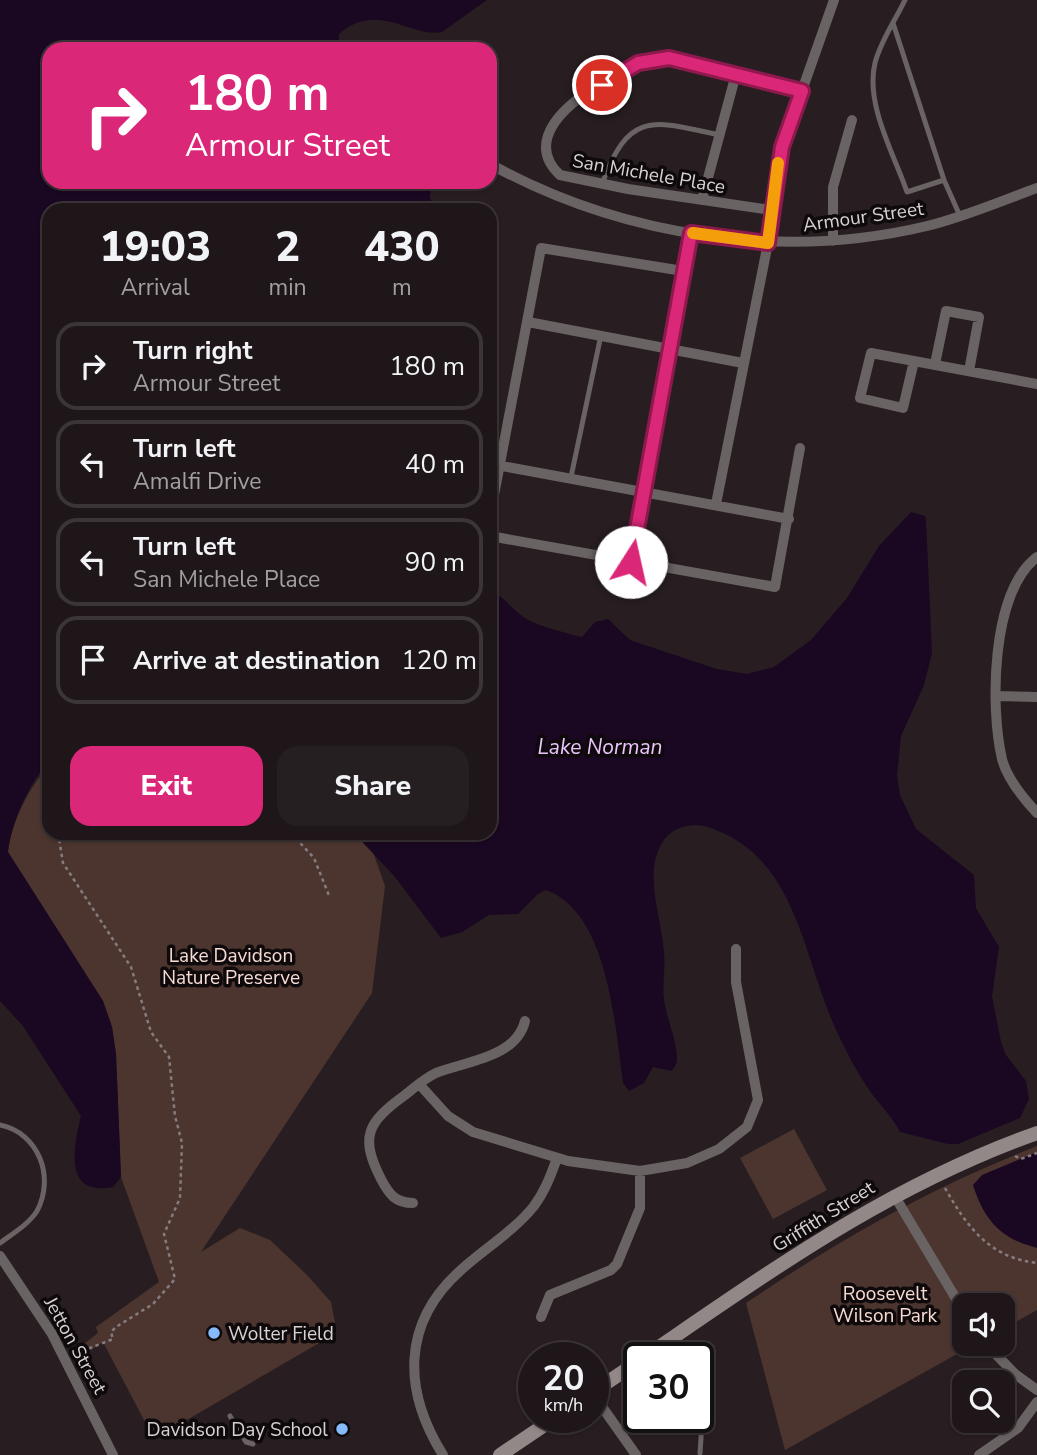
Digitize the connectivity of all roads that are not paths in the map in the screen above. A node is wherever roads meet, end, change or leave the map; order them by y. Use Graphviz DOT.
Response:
graph roads {
  1 [pos="834,0"];
  2 [pos="905,0"];
  3 [pos="894,23"];
  4 [pos="736,74"];
  5 [pos="802,91"];
  6 [pos="852,120"];
  7 [pos="719,135"];
  8 [pos="497,168"];
  9 [pos="944,180"];
  10 [pos="602,184"];
  11 [pos="1036,191"];
  12 [pos="702,200"];
  13 [pos="771,211"];
  14 [pos="960,216"];
  15 [pos="691,233"];
  16 [pos="833,241"];
  17 [pos="768,243"];
  18 [pos="683,271"];
  19 [pos="528,322"];
  20 [pos="601,335"];
  21 [pos="671,348"];
  22 [pos="914,361"];
  23 [pos="743,363"];
  24 [pos="936,364"];
  25 [pos="969,371"];
  26 [pos="1037,384"];
  27 [pos="800,448"];
  28 [pos="502,466"];
  29 [pos="571,477"];
  30 [pos="497,487"];
  31 [pos="644,490"];
  32 [pos="716,504"];
  33 [pos="789,519"];
  34 [pos="497,537"];
  35 [pos="1037,557"];
  36 [pos="631,562"];
  37 [pos="998,696"];
  38 [pos="1037,698"];
  39 [pos="1037,813"];
  40 [pos="736,949"];
  41 [pos="525,1021"];
  42 [pos="419,1084"];
  43 [pos="0,1125"];
  44 [pos="1037,1133"];
  45 [pos="557,1158"];
  46 [pos="640,1171"];
  47 [pos="894,1195"];
  48 [pos="413,1203"];
  49 [pos="0,1243"];
  50 [pos="0,1256"];
  51 [pos="953,1293"];
  52 [pos="541,1317"];
  53 [pos="670,1339"];
  54 [pos="666,1342"];
  55 [pos="672,1342"];
  56 [pos="998,1356"];
  57 [pos="1037,1390"];
  58 [pos="1037,1402"];
  59 [pos="230,1416"];
  60 [pos="609,1416"];
  61 [pos="533,1433"];
  62 [pos="701,1433"];
  63 [pos="253,1444"];
  64 [pos="699,1454"];
  65 [pos="113,1455"];
  66 [pos="443,1455"];
  67 [pos="500,1455"];
  68 [pos="636,1455"];
  69 [pos="979,1455"];
  1 -- 5 [label="street"];
  2 -- 3 [label="lane"];
  3 -- 9 [label="lane"];
  3 -- 9 [label="lane"];
  4 -- 5 [label="street, San Michele Place"];
  4 -- 7 [label="street"];
  4 -- 10 [label="street, San Michele Place"];
  5 -- 13 [label="street"];
  6 -- 16 [label="street"];
  7 -- 10 [label="lane"];
  7 -- 12 [label="street"];
  8 -- 15 [label="street, Armour Street"];
  9 -- 14 [label="lane"];
  10 -- 12 [label="street, San Michele Place"];
  11 -- 14 [label="street, Armour Street"];
  12 -- 13 [label="street, San Michele Place"];
  13 -- 17 [label="street"];
  14 -- 16 [label="street, Armour Street"];
  15 -- 17 [label="street, Armour Street"];
  15 -- 18 [label="street"];
  16 -- 17 [label="street, Armour Street"];
  17 -- 23 [label="street"];
  18 -- 19 [label="street"];
  18 -- 21 [label="street"];
  19 -- 20 [label="street"];
  19 -- 28 [label="street"];
  20 -- 21 [label="street"];
  20 -- 29 [label="lane"];
  21 -- 23 [label="street"];
  21 -- 31 [label="street"];
  22 -- 22 [label="street"];
  22 -- 24 [label="street"];
  23 -- 32 [label="street"];
  24 -- 25 [label="street"];
  24 -- 25 [label="street"];
  25 -- 26 [label="street"];
  27 -- 33 [label="street"];
  28 -- 29 [label="street"];
  28 -- 30 [label="street"];
  29 -- 31 [label="street"];
  31 -- 32 [label="street"];
  31 -- 36 [label="street"];
  32 -- 33 [label="street"];
  33 -- 36 [label="street"];
  34 -- 36 [label="street"];
  35 -- 37 [label="street"];
  37 -- 38 [label="street"];
  37 -- 39 [label="street"];
  40 -- 46 [label="street"];
  41 -- 42 [label="street"];
  42 -- 45 [label="street"];
  42 -- 48 [label="street"];
  43 -- 49 [label="lane"];
  44 -- 47 [label="main road, Griffith Street"];
  45 -- 46 [label="street"];
  45 -- 66 [label="street"];
  46 -- 52 [label="street"];
  47 -- 51 [label="street"];
  47 -- 53 [label="main road, Griffith Street"];
  50 -- 65 [label="street, Jetton Street"];
  53 -- 54 [label="main road, Griffith Street"];
  53 -- 55 [label="lane"];
  56 -- 57 [label="street"];
  58 -- 69 [label="street"];
  59 -- 63 [label="lane"];
  60 -- 68 [label="street"];
  61 -- 67 [label="main road"];
  62 -- 64 [label="lane"];
}
